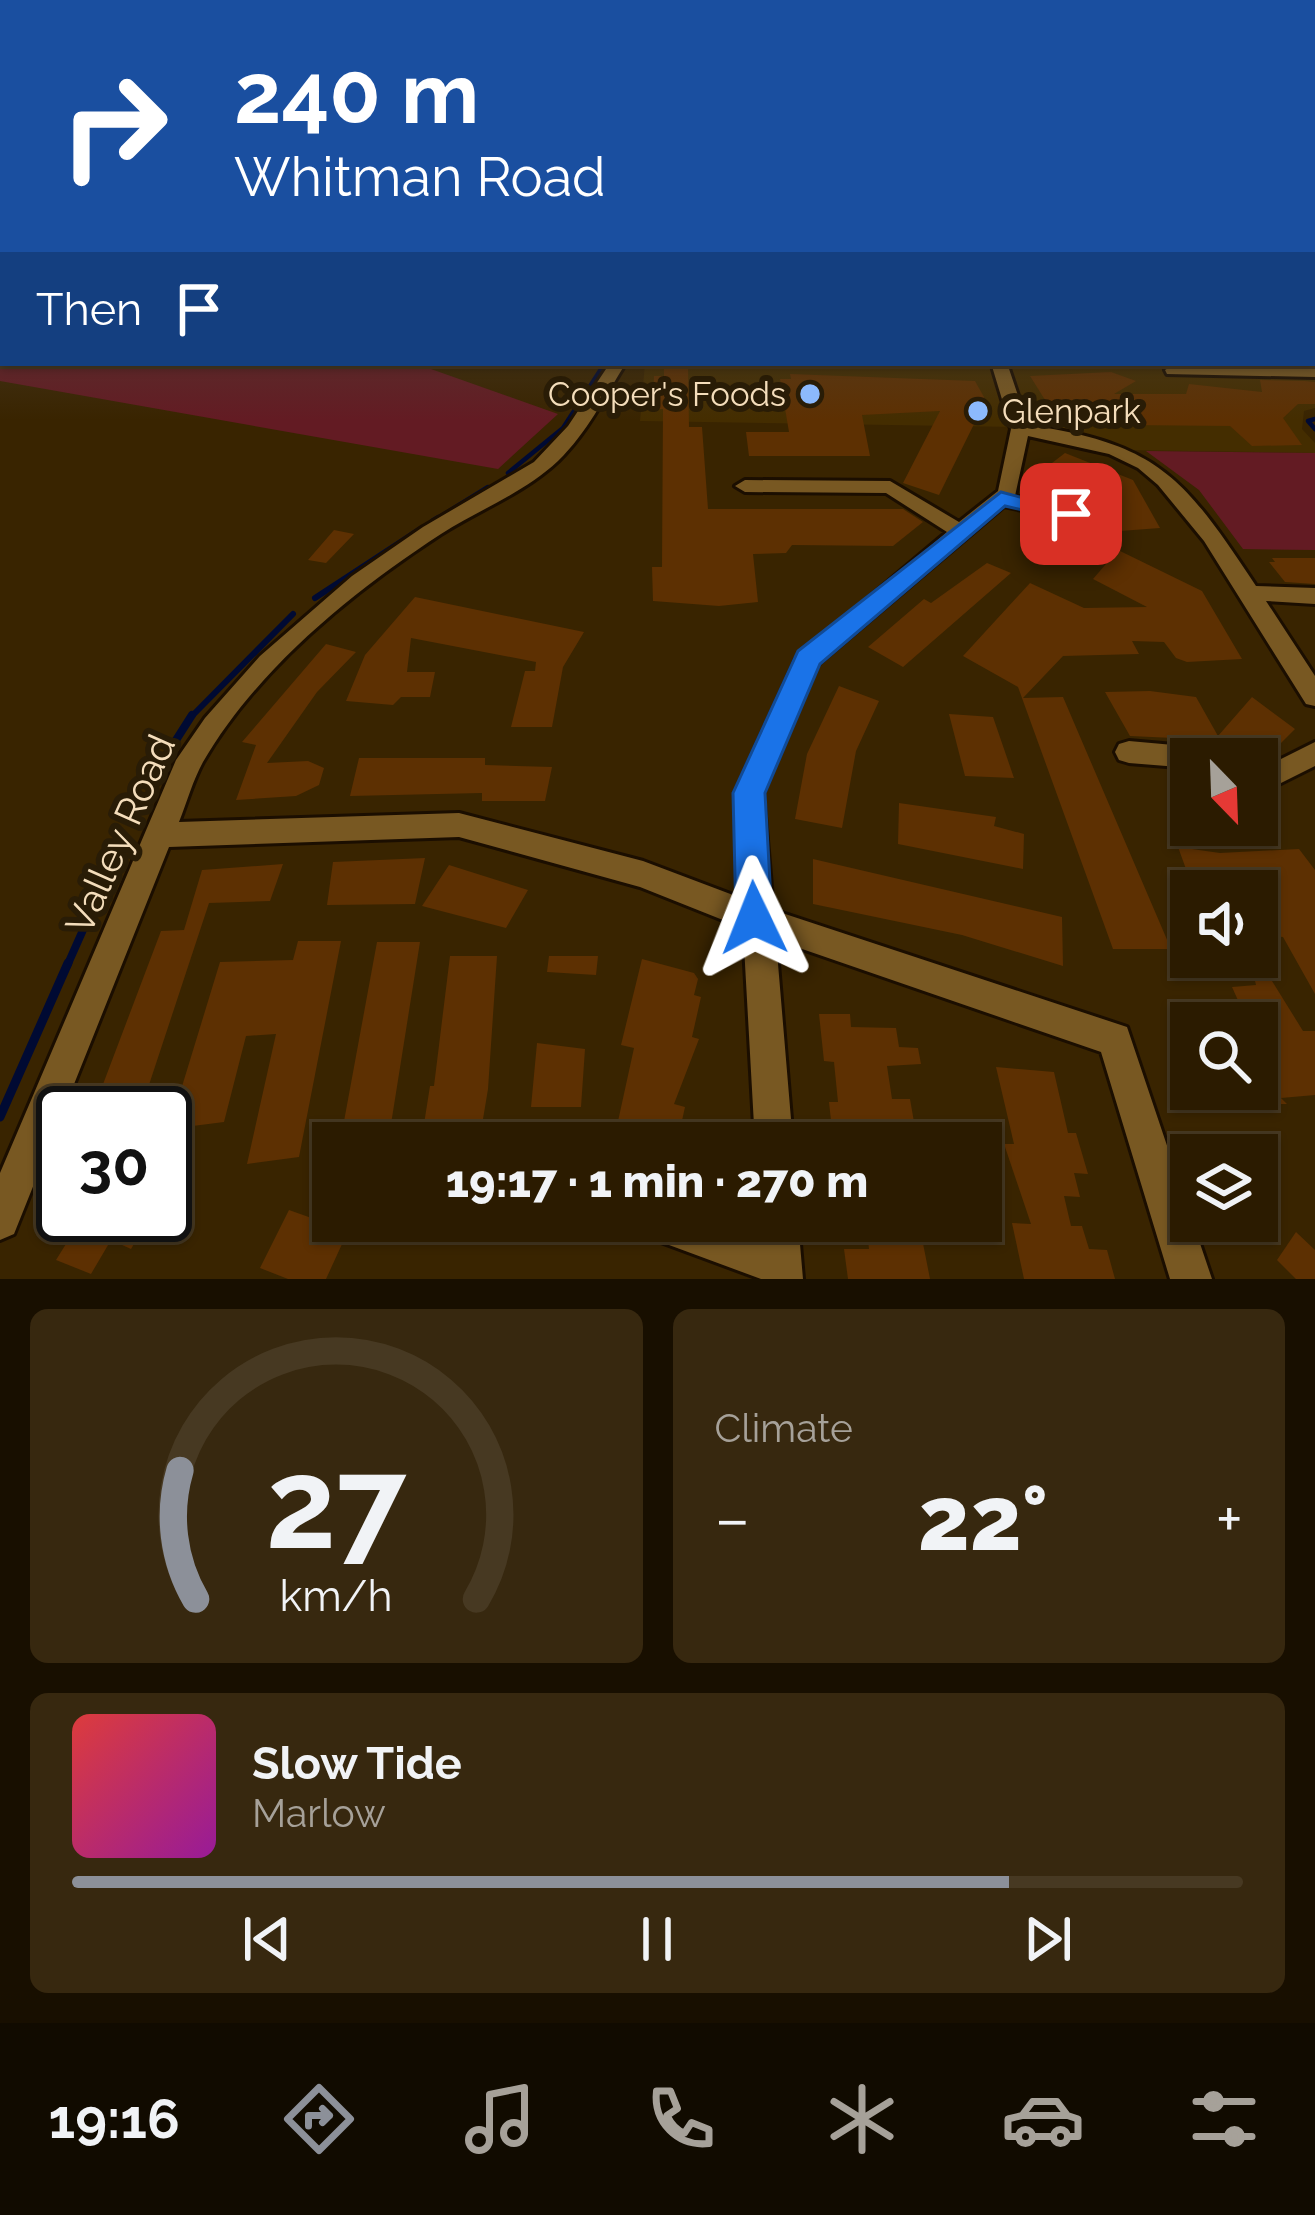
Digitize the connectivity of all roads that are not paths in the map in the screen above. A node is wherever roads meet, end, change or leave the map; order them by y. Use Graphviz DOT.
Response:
graph roads {
  1 [pos="616,366"];
  2 [pos="1000,366"];
  3 [pos="1173,370"];
  4 [pos="1315,372"];
  5 [pos="1020,428"];
  6 [pos="745,486"];
  7 [pos="1001,499"];
  8 [pos="961,532"];
  9 [pos="1096,538"];
  10 [pos="1246,593"];
  11 [pos="1315,596"];
  12 [pos="1315,697"];
  13 [pos="1129,752"];
  14 [pos="1315,753"];
  15 [pos="1170,756"];
  16 [pos="1278,773"];
  17 [pos="158,835"];
  18 [pos="754,918"];
  19 [pos="773,1122"];
  20 [pos="0,1220"];
  21 [pos="707,1242"];
  22 [pos="779,1242"];
  23 [pos="781,1272"];
  24 [pos="1191,1279"];
  1 -- 17 [label="street, Valley Road"];
  2 -- 5 [label="street"];
  3 -- 4 [label="street"];
  5 -- 7 [label="street"];
  5 -- 10 [label="street"];
  6 -- 8 [label="street"];
  7 -- 8 [label="street"];
  7 -- 9 [label="street"];
  8 -- 18 [label="street"];
  10 -- 11 [label="street"];
  10 -- 12 [label="street"];
  13 -- 15 [label="street"];
  14 -- 16 [label="street"];
  17 -- 18 [label="street"];
  17 -- 20 [label="street, Valley Road"];
  18 -- 19 [label="street"];
  18 -- 24 [label="street"];
  21 -- 23 [label="street"];
  22 -- 23 [label="street"];
}
